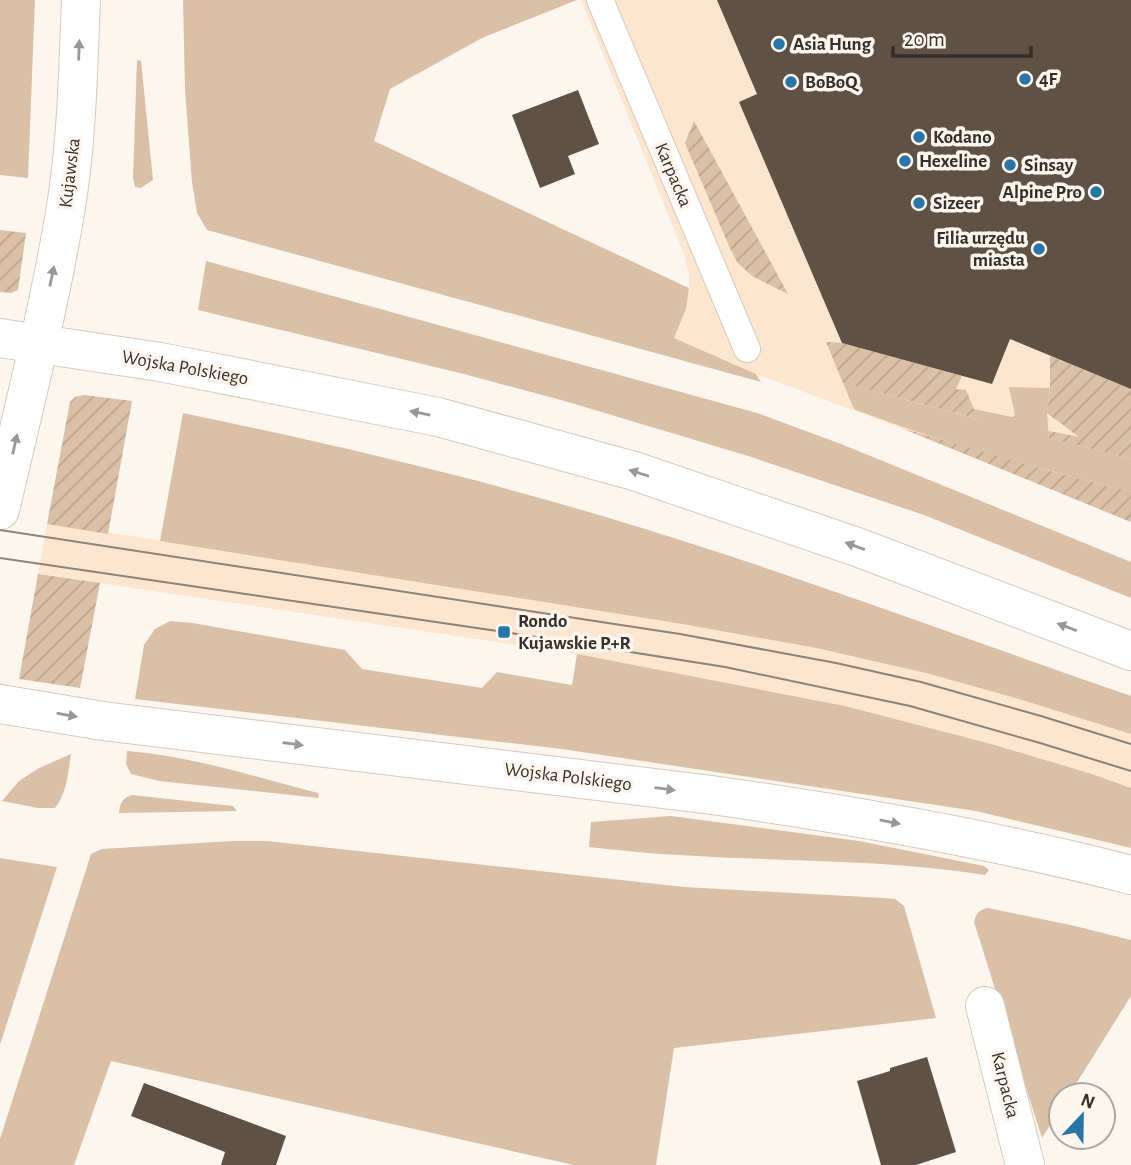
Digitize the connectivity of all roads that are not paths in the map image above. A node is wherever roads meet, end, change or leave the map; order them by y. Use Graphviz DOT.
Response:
graph roads {
  1 [pos="81,0"];
  2 [pos="600,0"];
  3 [pos="0,338"];
  4 [pos="38,343"];
  5 [pos="747,349"];
  6 [pos="0,510"];
  7 [pos="1131,651"];
  8 [pos="0,704"];
  9 [pos="1131,875"];
  10 [pos="985,1006"];
  11 [pos="1025,1165"];
  4 -- 1 [label="street, Kujawska, one-way"];
  2 -- 5 [label="lane, Karpacka"];
  3 -- 4 [label="street, Wojska Polskiego"];
  6 -- 4 [label="street, Kujawska, one-way"];
  7 -- 4 [label="street, Wojska Polskiego, one-way"];
  8 -- 9 [label="street, Wojska Polskiego, one-way"];
  10 -- 11 [label="street, Karpacka"];
}
